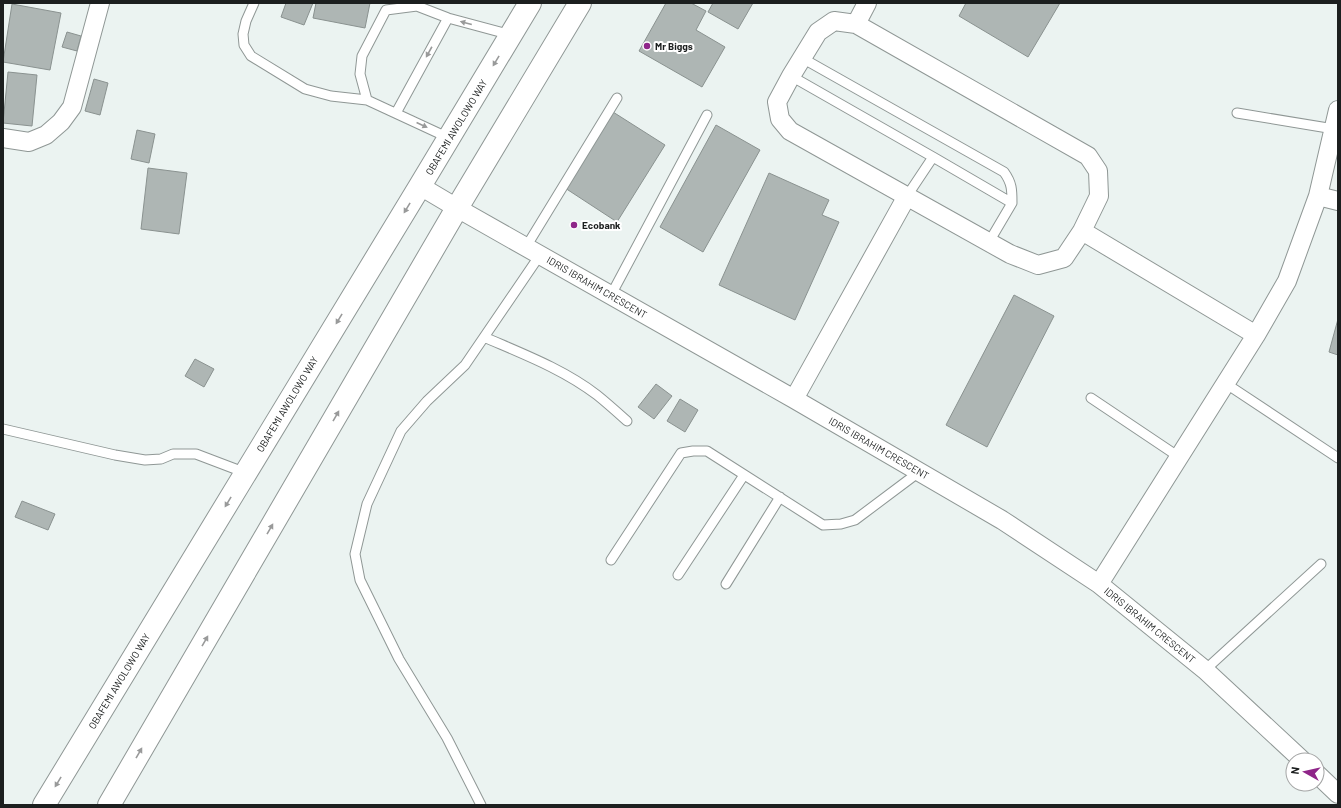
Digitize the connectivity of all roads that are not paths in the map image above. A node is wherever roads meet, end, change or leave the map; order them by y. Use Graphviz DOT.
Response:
graph roads {
  1 [pos="100,3"];
  2 [pos="254,3"];
  3 [pos="530,3"];
  4 [pos="580,3"];
  5 [pos="867,3"];
  6 [pos="448,18"];
  7 [pos="856,24"];
  8 [pos="511,35"];
  9 [pos="802,58"];
  10 [pos="791,76"];
  11 [pos="617,98"];
  12 [pos="367,100"];
  13 [pos="1338,110"];
  14 [pos="396,112"];
  15 [pos="1237,113"];
  16 [pos="707,115"];
  17 [pos="1334,129"];
  18 [pos="3,138"];
  19 [pos="449,138"];
  20 [pos="933,157"];
  21 [pos="420,186"];
  22 [pos="907,196"];
  23 [pos="1318,196"];
  24 [pos="1338,201"];
  25 [pos="1012,203"];
  26 [pos="457,208"];
  27 [pos="1082,231"];
  28 [pos="989,242"];
  29 [pos="533,251"];
  30 [pos="611,295"];
  31 [pos="1256,335"];
  32 [pos="484,337"];
  33 [pos="1225,384"];
  34 [pos="1091,398"];
  35 [pos="794,399"];
  36 [pos="627,421"];
  37 [pos="3,429"];
  38 [pos="1179,457"];
  39 [pos="1338,458"];
  40 [pos="919,472"];
  41 [pos="246,473"];
  42 [pos="744,475"];
  43 [pos="780,497"];
  44 [pos="611,560"];
  45 [pos="1321,564"];
  46 [pos="678,575"];
  47 [pos="726,584"];
  48 [pos="1099,584"];
  49 [pos="1205,670"];
  50 [pos="1293,752"];
  51 [pos="1325,782"];
  52 [pos="1338,794"];
  53 [pos="114,796"];
  54 [pos="44,805"];
  55 [pos="481,805"];
  1 -- 18 [label="street"];
  2 -- 12 [label="lane"];
  3 -- 8 [label="main road, OBAFEMI AWOLOWO WAY"];
  4 -- 26 [label="main road"];
  5 -- 7 [label="street"];
  8 -- 6 [label="lane, one-way"];
  6 -- 12 [label="lane"];
  6 -- 14 [label="lane, one-way"];
  7 -- 9 [label="street"];
  7 -- 27 [label="street"];
  8 -- 19 [label="main road, OBAFEMI AWOLOWO WAY, one-way"];
  9 -- 10 [label="street"];
  9 -- 25 [label="lane"];
  10 -- 20 [label="lane"];
  10 -- 22 [label="street"];
  11 -- 29 [label="lane"];
  12 -- 14 [label="lane"];
  13 -- 17 [label="street"];
  14 -- 19 [label="lane, one-way"];
  15 -- 17 [label="lane"];
  16 -- 30 [label="lane"];
  17 -- 23 [label="street"];
  19 -- 21 [label="main road, OBAFEMI AWOLOWO WAY"];
  20 -- 22 [label="lane"];
  20 -- 25 [label="lane"];
  21 -- 26 [label="street, IDRIS IBRAHIM CRESCENT"];
  21 -- 41 [label="main road, OBAFEMI AWOLOWO WAY, one-way"];
  22 -- 28 [label="street"];
  22 -- 35 [label="street"];
  23 -- 24 [label="street"];
  23 -- 31 [label="street"];
  25 -- 28 [label="lane"];
  26 -- 29 [label="street, IDRIS IBRAHIM CRESCENT"];
  53 -- 26 [label="main road, one-way"];
  27 -- 28 [label="street"];
  27 -- 31 [label="street"];
  29 -- 30 [label="street, IDRIS IBRAHIM CRESCENT"];
  29 -- 32 [label="lane"];
  30 -- 35 [label="street, IDRIS IBRAHIM CRESCENT"];
  31 -- 33 [label="street"];
  32 -- 36 [label="lane"];
  32 -- 55 [label="lane"];
  33 -- 38 [label="street"];
  33 -- 39 [label="lane"];
  34 -- 38 [label="lane"];
  35 -- 40 [label="street, IDRIS IBRAHIM CRESCENT"];
  37 -- 41 [label="lane"];
  38 -- 48 [label="street"];
  40 -- 43 [label="lane"];
  40 -- 48 [label="street, IDRIS IBRAHIM CRESCENT"];
  41 -- 54 [label="main road, OBAFEMI AWOLOWO WAY, one-way"];
  42 -- 43 [label="lane"];
  42 -- 44 [label="lane"];
  42 -- 46 [label="lane"];
  43 -- 47 [label="lane"];
  45 -- 49 [label="lane"];
  48 -- 49 [label="street, IDRIS IBRAHIM CRESCENT"];
  49 -- 50 [label="street, IDRIS IBRAHIM CRESCENT"];
  51 -- 52 [label="street"];
}
